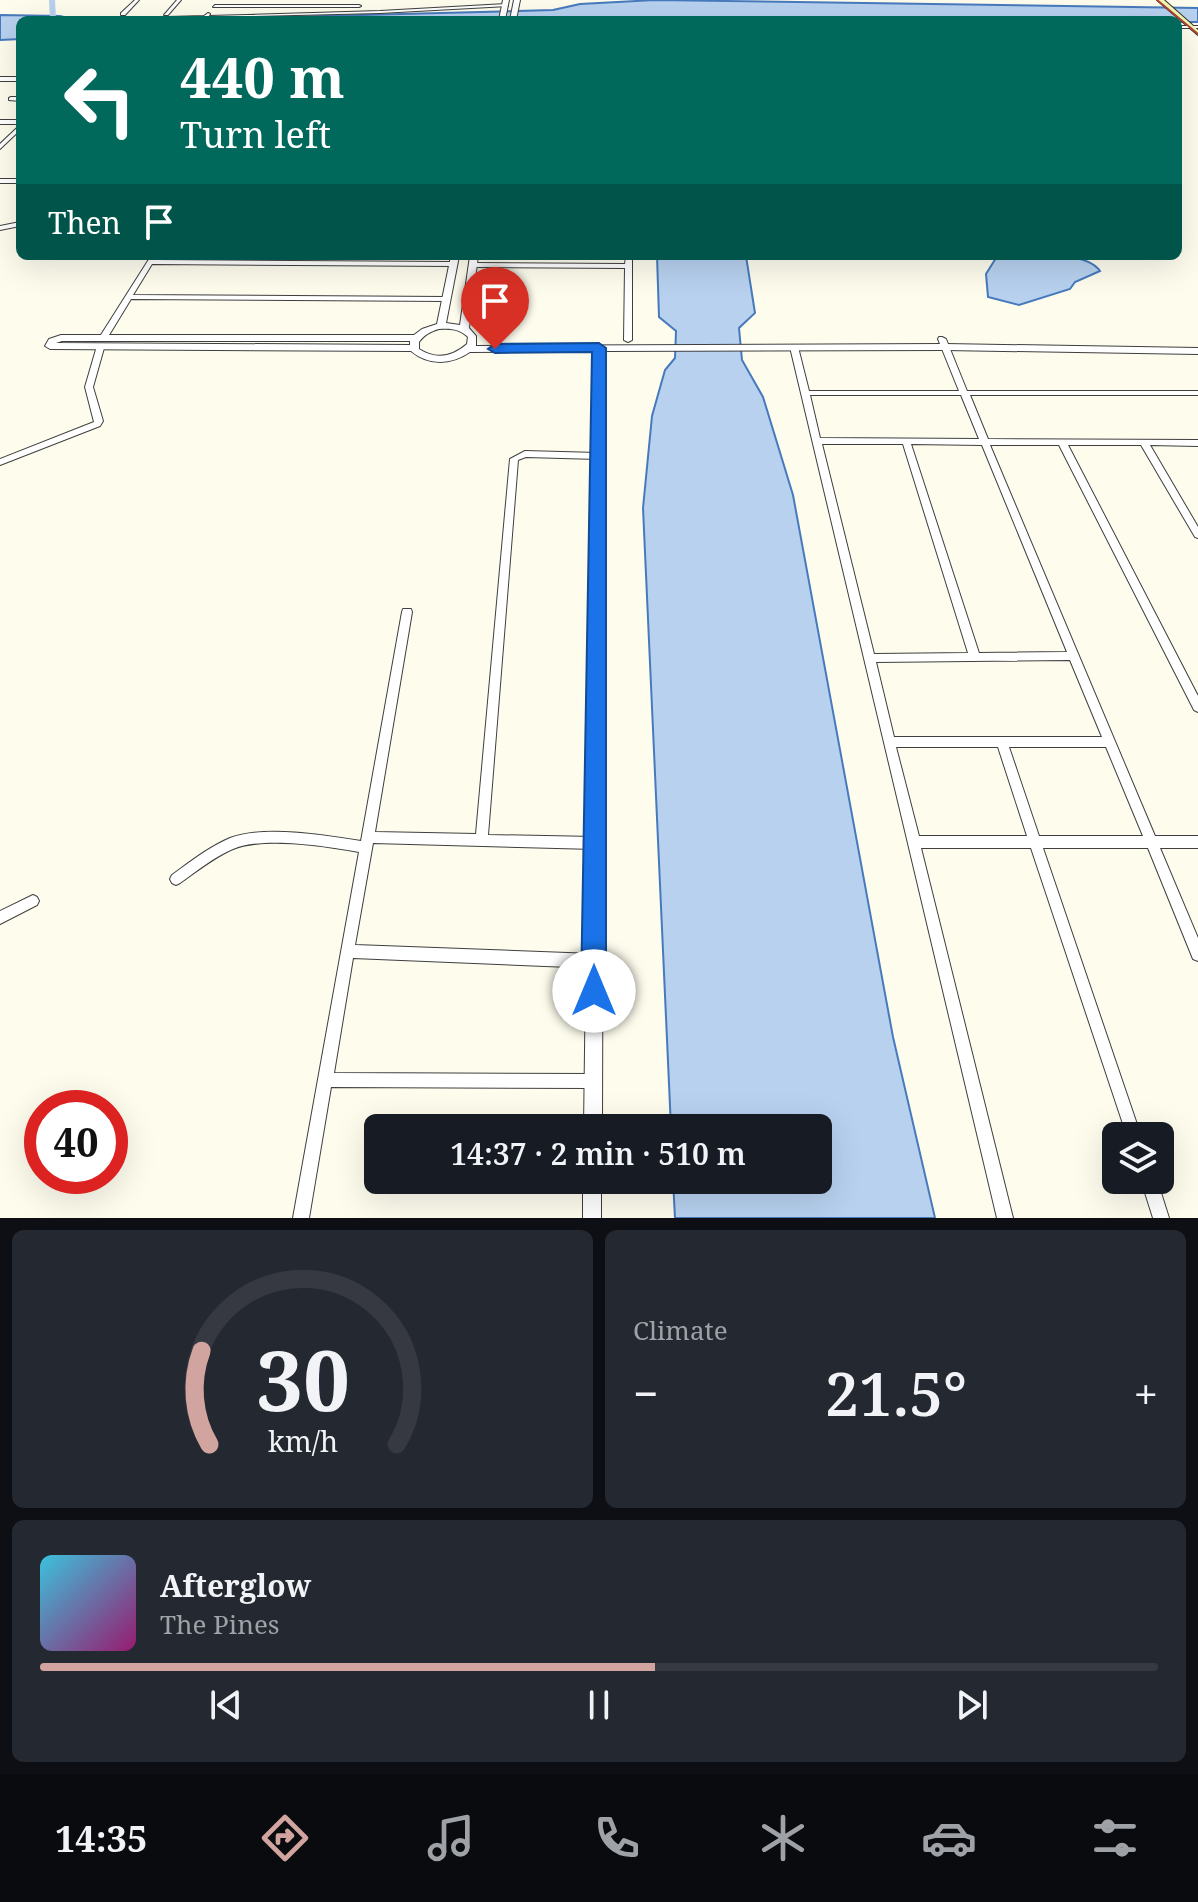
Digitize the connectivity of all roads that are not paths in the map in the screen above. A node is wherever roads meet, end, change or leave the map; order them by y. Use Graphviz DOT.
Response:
graph roads {
  1 [pos="137,0"];
  2 [pos="179,0"];
  3 [pos="421,0"];
  4 [pos="1150,0"];
  5 [pos="506,2"];
  6 [pos="217,3"];
  7 [pos="1158,3"];
  8 [pos="123,14"];
  9 [pos="166,14"];
  10 [pos="243,16"];
  11 [pos="1173,16"];
  12 [pos="1176,16"];
  13 [pos="1184,25"];
  14 [pos="1198,33"];
  15 [pos="1198,41"];
  16 [pos="11,99"];
  17 [pos="16,99"];
  18 [pos="16,129"];
  19 [pos="0,147"];
  20 [pos="151,260"];
  21 [pos="389,260"];
  22 [pos="454,260"];
  23 [pos="474,260"];
  24 [pos="629,260"];
  25 [pos="629,266"];
  26 [pos="128,297"];
  27 [pos="446,299"];
  28 [pos="441,326"];
  29 [pos="464,329"];
  30 [pos="628,340"];
  31 [pos="102,343"];
  32 [pos="415,343"];
  33 [pos="772,343"];
  34 [pos="892,343"];
  35 [pos="943,343"];
  36 [pos="643,344"];
  37 [pos="1198,344"];
  38 [pos="471,345"];
  39 [pos="794,347"];
  40 [pos="599,348"];
  41 [pos="1198,351"];
  42 [pos="805,393"];
  43 [pos="1198,393"];
  44 [pos="964,394"];
  45 [pos="817,441"];
  46 [pos="906,441"];
  47 [pos="984,441"];
  48 [pos="1062,442"];
  49 [pos="1144,443"];
  50 [pos="1198,443"];
  51 [pos="598,456"];
  52 [pos="0,462"];
  53 [pos="1198,535"];
  54 [pos="407,612"];
  55 [pos="1074,656"];
  56 [pos="975,657"];
  57 [pos="869,658"];
  58 [pos="1198,707"];
  59 [pos="890,742"];
  60 [pos="1110,742"];
  61 [pos="1002,743"];
  62 [pos="482,839"];
  63 [pos="914,842"];
  64 [pos="1036,842"];
  65 [pos="1151,842"];
  66 [pos="1198,842"];
  67 [pos="367,843"];
  68 [pos="595,843"];
  69 [pos="176,879"];
  70 [pos="33,901"];
  71 [pos="0,918"];
  72 [pos="349,951"];
  73 [pos="1198,954"];
  74 [pos="594,961"];
  75 [pos="324,1080"];
  76 [pos="593,1081"];
  77 [pos="593,1114"];
  78 [pos="1129,1122"];
  79 [pos="592,1194"];
  80 [pos="1153,1194"];
  81 [pos="301,1218"];
  82 [pos="592,1218"];
  83 [pos="1005,1218"];
  84 [pos="1161,1218"];
  1 -- 8 [label="street"];
  2 -- 9 [label="street"];
  3 -- 6 [label="street"];
  4 -- 7 [label="main road"];
  5 -- 10 [label="street"];
  7 -- 11 [label="main road"];
  7 -- 12 [label="main road"];
  13 -- 14 [label="main road"];
  13 -- 15 [label="main road"];
  16 -- 17 [label="street"];
  18 -- 19 [label="street"];
  20 -- 26 [label="street"];
  21 -- 22 [label="street"];
  22 -- 27 [label="street"];
  23 -- 25 [label="street"];
  23 -- 29 [label="street"];
  24 -- 25 [label="street"];
  25 -- 30 [label="street"];
  26 -- 27 [label="street"];
  26 -- 31 [label="street"];
  27 -- 28 [label="street"];
  28 -- 29 [label="street"];
  28 -- 32 [label="street"];
  29 -- 38 [label="street"];
  30 -- 36 [label="street"];
  30 -- 38 [label="street"];
  31 -- 32 [label="street"];
  31 -- 52 [label="street"];
  32 -- 38 [label="street"];
  33 -- 34 [label="street"];
  33 -- 36 [label="street"];
  33 -- 39 [label="street"];
  34 -- 35 [label="street"];
  34 -- 39 [label="street"];
  35 -- 37 [label="street"];
  35 -- 41 [label="street"];
  35 -- 44 [label="street"];
  36 -- 40 [label="street"];
  38 -- 40 [label="street"];
  39 -- 42 [label="street"];
  40 -- 51 [label="street"];
  42 -- 44 [label="street"];
  42 -- 45 [label="street"];
  43 -- 44 [label="street"];
  44 -- 47 [label="street"];
  45 -- 46 [label="street"];
  45 -- 57 [label="street"];
  46 -- 47 [label="street"];
  46 -- 56 [label="street"];
  47 -- 48 [label="street"];
  47 -- 55 [label="street"];
  48 -- 49 [label="street"];
  48 -- 58 [label="street"];
  49 -- 50 [label="street"];
  49 -- 53 [label="street"];
  51 -- 62 [label="street"];
  51 -- 68 [label="street"];
  54 -- 67 [label="street"];
  55 -- 56 [label="street"];
  55 -- 60 [label="street"];
  56 -- 57 [label="street"];
  57 -- 59 [label="street"];
  59 -- 61 [label="street"];
  59 -- 63 [label="street"];
  60 -- 61 [label="street"];
  60 -- 65 [label="street"];
  61 -- 64 [label="street"];
  62 -- 67 [label="street"];
  62 -- 68 [label="street"];
  63 -- 64 [label="street"];
  63 -- 83 [label="street"];
  64 -- 65 [label="street"];
  64 -- 78 [label="street"];
  65 -- 66 [label="street"];
  65 -- 73 [label="street"];
  67 -- 69 [label="street"];
  67 -- 72 [label="street"];
  68 -- 74 [label="street"];
  70 -- 71 [label="street"];
  72 -- 74 [label="street"];
  72 -- 75 [label="street"];
  74 -- 76 [label="street"];
  75 -- 76 [label="street"];
  75 -- 81 [label="street"];
  76 -- 77 [label="street"];
  79 -- 82 [label="street"];
  80 -- 84 [label="street"];
}
